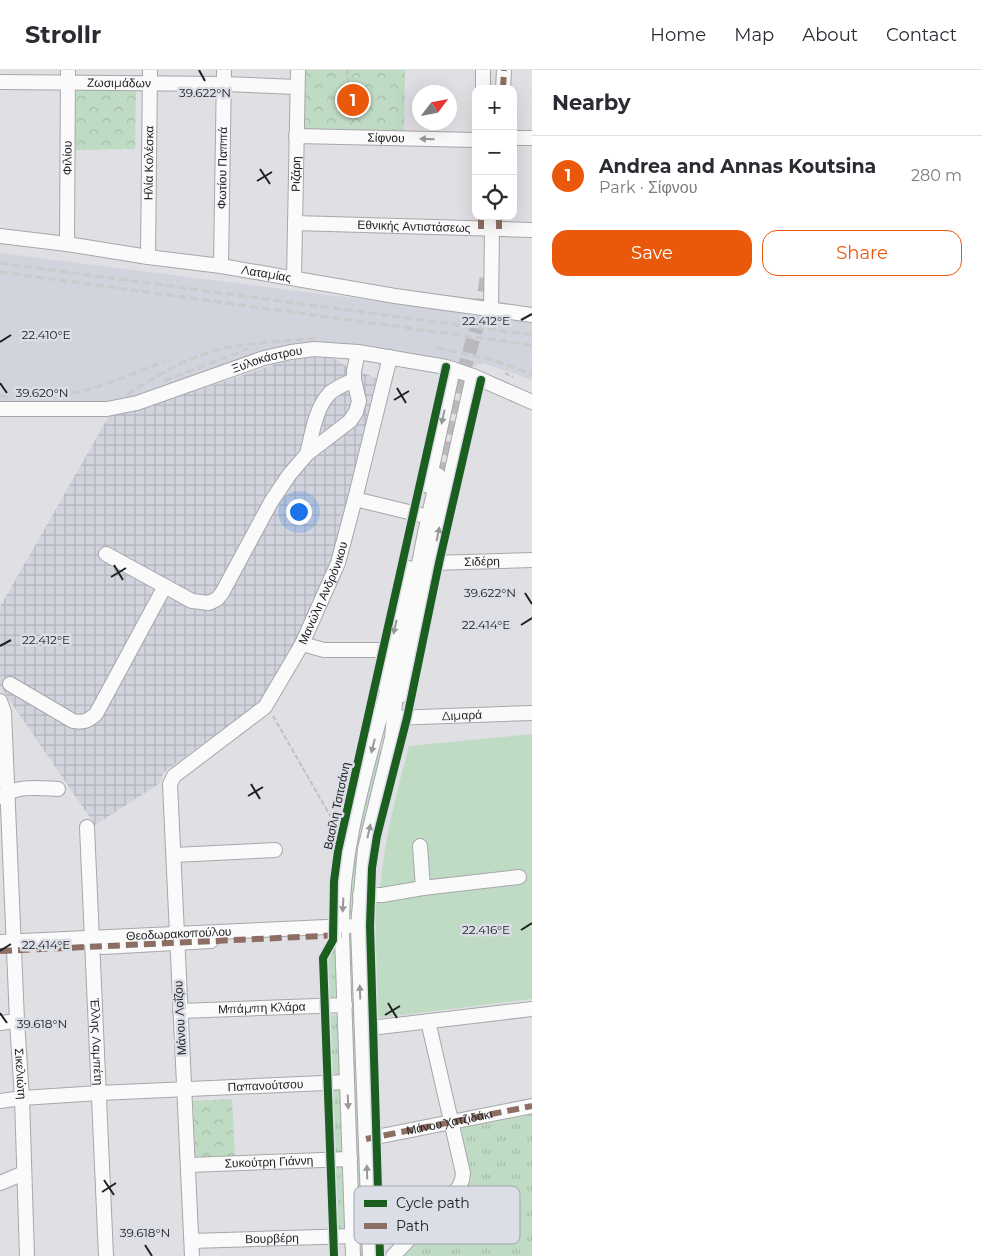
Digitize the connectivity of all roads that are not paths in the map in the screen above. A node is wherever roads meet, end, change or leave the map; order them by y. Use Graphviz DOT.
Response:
graph roads {
  1 [pos="224,70"];
  2 [pos="298,70"];
  3 [pos="483,70"];
  4 [pos="494,70"];
  5 [pos="504,70"];
  6 [pos="68,76"];
  7 [pos="145,77"];
  8 [pos="0,82"];
  9 [pos="224,84"];
  10 [pos="483,85"];
  11 [pos="494,85"];
  12 [pos="503,85"];
  13 [pos="297,88"];
  14 [pos="296,136"];
  15 [pos="517,138"];
  16 [pos="532,138"];
  17 [pos="472,140"];
  18 [pos="490,222"];
  19 [pos="295,223"];
  20 [pos="532,230"];
  21 [pos="0,236"];
  22 [pos="67,244"];
  23 [pos="143,257"];
  24 [pos="221,266"];
  25 [pos="294,278"];
  26 [pos="491,309"];
  27 [pos="532,315"];
  28 [pos="358,352"];
  29 [pos="390,357"];
  30 [pos="453,369"];
  31 [pos="473,376"];
  32 [pos="354,380"];
  33 [pos="532,402"];
  34 [pos="0,409"];
  35 [pos="307,454"];
  36 [pos="438,475"];
  37 [pos="355,499"];
  38 [pos="421,515"];
  39 [pos="106,554"];
  40 [pos="532,560"];
  41 [pos="432,563"];
  42 [pos="165,586"];
  43 [pos="302,644"];
  44 [pos="389,650"];
  45 [pos="10,684"];
  46 [pos="1,706"];
  47 [pos="532,713"];
  48 [pos="391,717"];
  49 [pos="172,780"];
  50 [pos="58,789"];
  51 [pos="3,795"];
  52 [pos="87,827"];
  53 [pos="420,846"];
  54 [pos="275,850"];
  55 [pos="174,855"];
  56 [pos="519,877"];
  57 [pos="423,888"];
  58 [pos="360,895"];
  59 [pos="358,926"];
  60 [pos="342,931"];
  61 [pos="176,938"];
  62 [pos="92,942"];
  63 [pos="9,944"];
  64 [pos="0,951"];
  65 [pos="345,1005"];
  66 [pos="532,1009"];
  67 [pos="180,1011"];
  68 [pos="17,1020"];
  69 [pos="428,1021"];
  70 [pos="0,1023"];
  71 [pos="362,1029"];
  72 [pos="347,1082"];
  73 [pos="183,1089"];
  74 [pos="98,1094"];
  75 [pos="22,1098"];
  76 [pos="0,1101"];
  77 [pos="532,1106"];
  78 [pos="451,1122"];
  79 [pos="366,1139"];
  80 [pos="350,1159"];
  81 [pos="188,1165"];
  82 [pos="24,1173"];
  83 [pos="0,1183"];
  84 [pos="368,1186"];
  85 [pos="459,1186"];
  86 [pos="353,1236"];
  87 [pos="192,1241"];
  88 [pos="404,1244"];
  89 [pos="27,1256"];
  90 [pos="106,1256"];
  91 [pos="192,1256"];
  92 [pos="354,1256"];
  93 [pos="393,1256"];
  1 -- 9 [label="street, Φωτίου Παππά"];
  2 -- 13 [label="street, Ριζάρη"];
  3 -- 10 [label="street"];
  4 -- 11 [label="street"];
  5 -- 12 [label="street"];
  6 -- 7 [label="street, Ζωσιμάδων"];
  6 -- 8 [label="street, Ζωσιμάδων"];
  6 -- 22 [label="street, Φιλίου"];
  7 -- 9 [label="street, Ζωσιμάδων"];
  7 -- 23 [label="street, Ηλία Κολέσκα"];
  9 -- 13 [label="street, Ζωσιμάδων"];
  9 -- 24 [label="street, Φωτίου Παππά"];
  13 -- 14 [label="street, Ριζάρη"];
  17 -- 14 [label="street, Σίφνου, one-way"];
  14 -- 19 [label="street, Ριζάρη"];
  15 -- 16 [label="street"];
  18 -- 19 [label="street, Εθνικής Αντιστάσεως"];
  18 -- 20 [label="street, Εθνικής Αντιστάσεως"];
  18 -- 26 [label="street"];
  19 -- 25 [label="street, Ριζάρη"];
  21 -- 22 [label="street, Λαταμίας"];
  22 -- 23 [label="street, Λαταμίας"];
  23 -- 24 [label="street, Λαταμίας"];
  24 -- 25 [label="street, Λαταμίας"];
  25 -- 26 [label="street, Λαταμίας"];
  26 -- 27 [label="street, Λαταμίας"];
  28 -- 29 [label="street, Ξυλοκάστρου"];
  28 -- 32 [label="street"];
  28 -- 34 [label="street, Ξυλοκάστρου"];
  29 -- 30 [label="street, Ξυλοκάστρου"];
  29 -- 37 [label="street, Μανώλη Ανδρόνικου"];
  30 -- 31 [label="street, Ξυλοκάστρου"];
  30 -- 38 [label="street, one-way"];
  31 -- 33 [label="street, Ξυλοκάστρου"];
  41 -- 31 [label="street, Βασίλη Τσιτσάνη, one-way"];
  32 -- 35 [label="street"];
  32 -- 35 [label="street"];
  35 -- 42 [label="street"];
  36 -- 48 [label="street, Βασίλη Τσιτσάνη"];
  37 -- 38 [label="street"];
  37 -- 43 [label="street, Μανώλη Ανδρόνικου"];
  38 -- 44 [label="street, one-way"];
  39 -- 42 [label="street"];
  40 -- 41 [label="street, Σιδέρη"];
  41 -- 48 [label="street, Βασίλη Τσιτσάνη"];
  42 -- 45 [label="street"];
  43 -- 44 [label="street"];
  43 -- 49 [label="street, Μανώλη Ανδρόνικου"];
  44 -- 48 [label="street"];
  46 -- 51 [label="street, Σικελιώτη"];
  47 -- 48 [label="street, Διμαρά"];
  58 -- 48 [label="street, Βασίλη Τσιτσάνη, one-way"];
  48 -- 60 [label="street, Βασίλη Τσιτσάνη, one-way"];
  49 -- 55 [label="street, Μάνου Λοΐζου"];
  50 -- 51 [label="street"];
  51 -- 63 [label="street, Σικελιώτη"];
  52 -- 62 [label="street, Έλλης Λαμπέτη"];
  53 -- 57 [label="street"];
  54 -- 55 [label="street"];
  55 -- 61 [label="street, Μάνου Λοΐζου"];
  56 -- 57 [label="street"];
  57 -- 58 [label="street"];
  58 -- 59 [label="street, Βασίλη Τσιτσάνη"];
  59 -- 60 [label="street, Θεοδωρακοπούλου"];
  71 -- 59 [label="street, Βασίλη Τσιτσάνη, one-way"];
  60 -- 61 [label="street, Θεοδωρακοπούλου"];
  60 -- 65 [label="street, Βασίλη Τσιτσάνη"];
  61 -- 62 [label="street, Θεοδωρακοπούλου"];
  61 -- 67 [label="street, Μάνου Λοΐζου"];
  62 -- 63 [label="street, Θεοδωρακοπούλου"];
  62 -- 74 [label="street, Έλλης Λαμπέτη"];
  63 -- 64 [label="street, Θεοδωρακοπούλου"];
  63 -- 68 [label="street, Σικελιώτη"];
  65 -- 67 [label="street, Μπάμπη Κλάρα"];
  65 -- 72 [label="street, Βασίλη Τσιτσάνη"];
  66 -- 69 [label="street"];
  67 -- 73 [label="street, Μάνου Λοΐζου"];
  68 -- 70 [label="street"];
  68 -- 75 [label="street, Σικελιώτη"];
  69 -- 71 [label="street"];
  69 -- 78 [label="street"];
  71 -- 79 [label="street, Βασίλη Τσιτσάνη"];
  72 -- 73 [label="street, Παπανούτσου"];
  72 -- 80 [label="street, Βασίλη Τσιτσάνη, one-way"];
  73 -- 74 [label="street, Παπανούτσου"];
  73 -- 81 [label="street, Μάνου Λοΐζου"];
  74 -- 75 [label="street, Παπανούτσου"];
  74 -- 90 [label="street, Έλλης Λαμπέτη"];
  75 -- 76 [label="street, Παπανούτσου"];
  75 -- 82 [label="street, Σικελιώτη"];
  77 -- 78 [label="street, Μάνου Χατζιδάκι"];
  78 -- 79 [label="street, Μάνου Χατζιδάκι"];
  78 -- 85 [label="street"];
  84 -- 79 [label="street, Βασίλη Τσιτσάνη, one-way"];
  80 -- 81 [label="street, Συκούτρη Γιάννη"];
  80 -- 86 [label="street, Βασίλη Τσιτσάνη"];
  81 -- 87 [label="street, Μάνου Λοΐζου"];
  82 -- 83 [label="street"];
  82 -- 89 [label="street, Σικελιώτη"];
  86 -- 87 [label="street, Βουρβέρη"];
  86 -- 92 [label="street, Βασίλη Τσιτσάνη"];
  87 -- 91 [label="street, Μάνου Λοΐζου"];
  88 -- 93 [label="street"];
}
